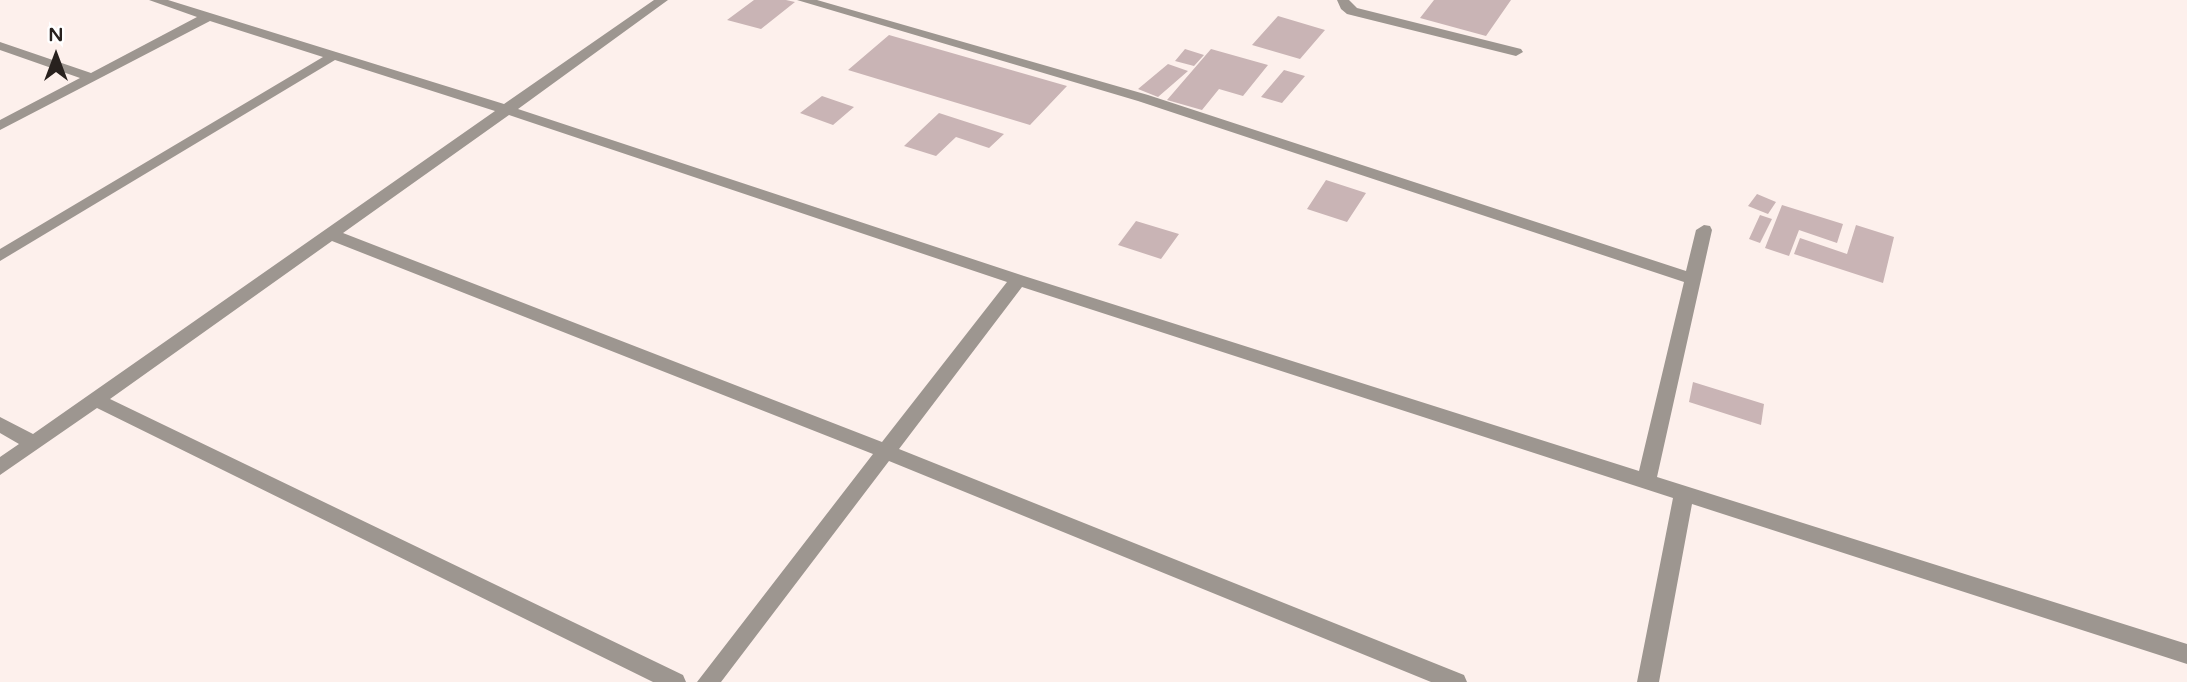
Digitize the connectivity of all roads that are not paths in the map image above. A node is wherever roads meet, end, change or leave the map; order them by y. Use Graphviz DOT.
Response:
graph roads {
  1 [pos="155,0"];
  2 [pos="662,0"];
  3 [pos="803,0"];
  4 [pos="1343,0"];
  5 [pos="208,17"];
  6 [pos="0,46"];
  7 [pos="1516,52"];
  8 [pos="333,56"];
  9 [pos="92,78"];
  10 [pos="508,110"];
  11 [pos="0,126"];
  12 [pos="1704,230"];
  13 [pos="330,234"];
  14 [pos="0,256"];
  15 [pos="1694,279"];
  16 [pos="1018,280"];
  17 [pos="95,400"];
  18 [pos="0,424"];
  19 [pos="34,443"];
  20 [pos="886,451"];
  21 [pos="0,467"];
  22 [pos="1647,480"];
  23 [pos="1684,492"];
  24 [pos="2187,654"];
  25 [pos="675,682"];
  26 [pos="708,682"];
  27 [pos="1456,682"];
  28 [pos="1648,682"];
  1 -- 5 [label="street"];
  2 -- 10 [label="street"];
  3 -- 15 [label="street"];
  4 -- 7 [label="street"];
  5 -- 8 [label="street"];
  5 -- 9 [label="street"];
  6 -- 9 [label="street"];
  8 -- 10 [label="street"];
  8 -- 14 [label="street"];
  9 -- 11 [label="street"];
  10 -- 13 [label="street"];
  10 -- 16 [label="street"];
  12 -- 15 [label="street"];
  13 -- 17 [label="street"];
  13 -- 20 [label="street"];
  15 -- 22 [label="street"];
  16 -- 20 [label="street"];
  16 -- 22 [label="street"];
  17 -- 19 [label="street"];
  17 -- 25 [label="street"];
  18 -- 19 [label="street"];
  19 -- 21 [label="street"];
  20 -- 26 [label="street"];
  20 -- 27 [label="street"];
  22 -- 23 [label="street"];
  23 -- 24 [label="street"];
  23 -- 28 [label="street"];
}
